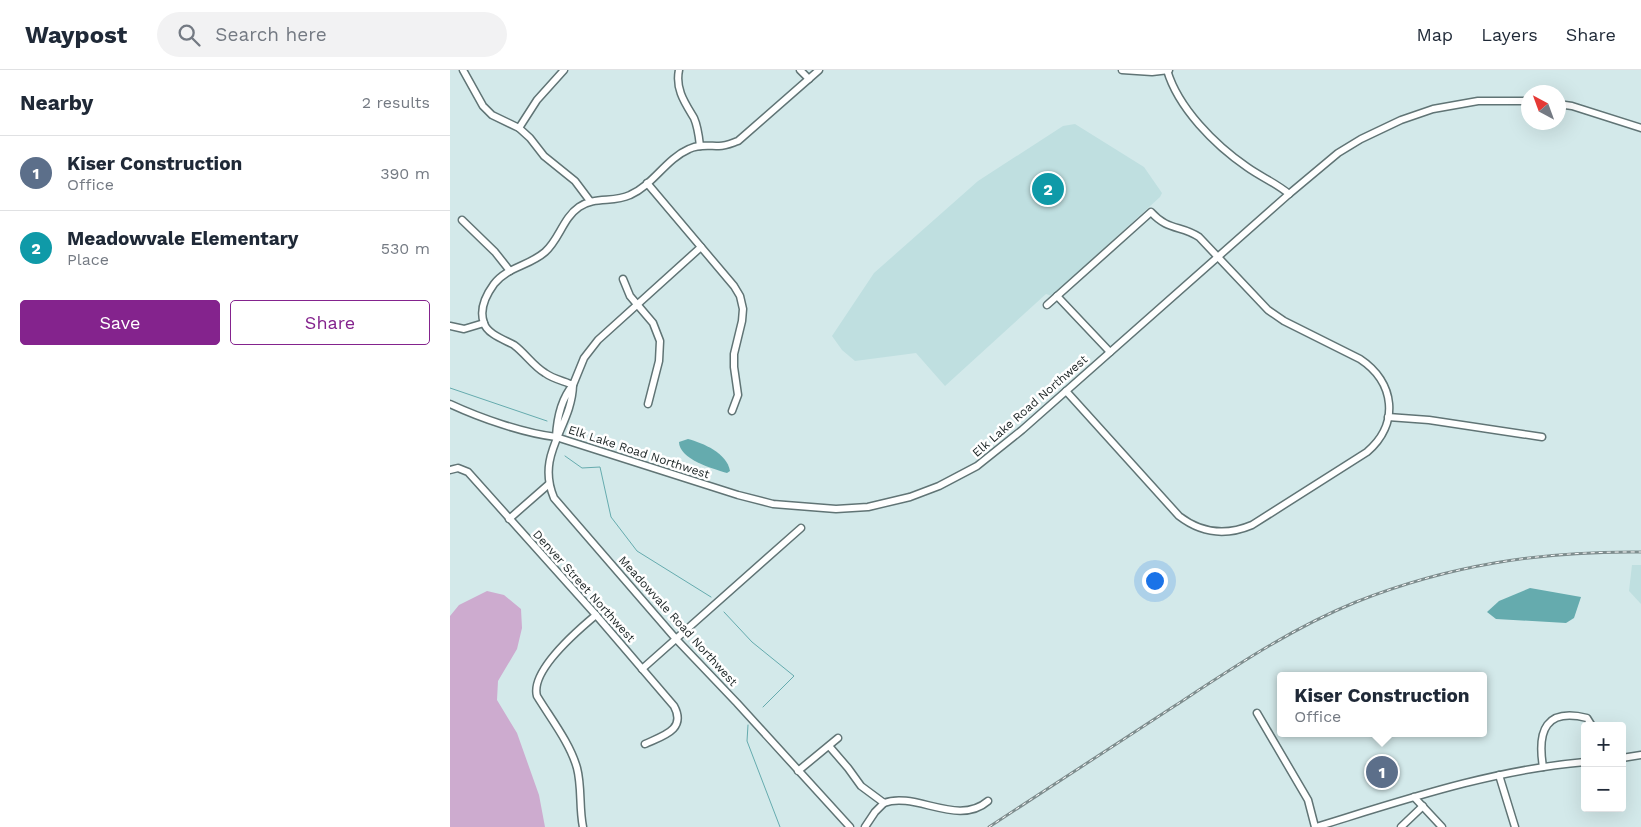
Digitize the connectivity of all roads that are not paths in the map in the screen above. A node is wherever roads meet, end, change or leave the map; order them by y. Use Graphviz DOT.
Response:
graph roads {
  1 [pos="463,70"];
  2 [pos="564,70"];
  3 [pos="679,70"];
  4 [pos="800,70"];
  5 [pos="819,70"];
  6 [pos="1122,70"];
  7 [pos="1168,70"];
  8 [pos="809,79"];
  9 [pos="1521,101"];
  10 [pos="1566,105"];
  11 [pos="519,128"];
  12 [pos="1641,128"];
  13 [pos="700,146"];
  14 [pos="647,183"];
  15 [pos="1289,194"];
  16 [pos="590,202"];
  17 [pos="462,220"];
  18 [pos="701,247"];
  19 [pos="1219,257"];
  20 [pos="510,271"];
  21 [pos="623,279"];
  22 [pos="1057,296"];
  23 [pos="1047,304"];
  24 [pos="638,305"];
  25 [pos="484,323"];
  26 [pos="450,326"];
  27 [pos="1110,352"];
  28 [pos="573,385"];
  29 [pos="1066,391"];
  30 [pos="450,404"];
  31 [pos="648,404"];
  32 [pos="732,411"];
  33 [pos="1388,417"];
  34 [pos="556,437"];
  35 [pos="1542,437"];
  36 [pos="450,470"];
  37 [pos="549,484"];
  38 [pos="509,519"];
  39 [pos="801,528"];
  40 [pos="596,615"];
  41 [pos="676,639"];
  42 [pos="642,669"];
  43 [pos="1257,713"];
  44 [pos="1590,722"];
  45 [pos="838,738"];
  46 [pos="645,744"];
  47 [pos="829,746"];
  48 [pos="1641,756"];
  49 [pos="1626,758"];
  50 [pos="1581,762"];
  51 [pos="1543,767"];
  52 [pos="798,771"];
  53 [pos="1498,775"];
  54 [pos="1414,797"];
  55 [pos="988,801"];
  56 [pos="884,803"];
  57 [pos="1423,806"];
  58 [pos="583,827"];
  59 [pos="850,827"];
  60 [pos="865,827"];
  61 [pos="1316,827"];
  62 [pos="1401,827"];
  63 [pos="1442,827"];
  64 [pos="1515,827"];
  1 -- 11 [label="street"];
  2 -- 11 [label="street"];
  3 -- 13 [label="street"];
  4 -- 8 [label="street"];
  5 -- 8 [label="street"];
  6 -- 7 [label="street"];
  7 -- 15 [label="street"];
  8 -- 13 [label="street"];
  9 -- 15 [label="street, Elk Lake Road Northwest"];
  10 -- 12 [label="street"];
  11 -- 16 [label="street"];
  13 -- 14 [label="street"];
  14 -- 16 [label="street"];
  14 -- 18 [label="street"];
  15 -- 19 [label="street, Elk Lake Road Northwest"];
  16 -- 20 [label="street"];
  17 -- 20 [label="street"];
  18 -- 24 [label="street"];
  18 -- 32 [label="street"];
  19 -- 22 [label="street"];
  19 -- 27 [label="street, Elk Lake Road Northwest"];
  19 -- 33 [label="street"];
  20 -- 25 [label="street"];
  21 -- 24 [label="street"];
  22 -- 23 [label="street"];
  22 -- 27 [label="street"];
  24 -- 28 [label="street"];
  24 -- 31 [label="street"];
  25 -- 26 [label="street"];
  25 -- 28 [label="street"];
  27 -- 29 [label="street, Elk Lake Road Northwest"];
  28 -- 34 [label="street"];
  29 -- 33 [label="street"];
  29 -- 34 [label="street, Elk Lake Road Northwest"];
  30 -- 34 [label="street, Elk Lake Road Northwest"];
  33 -- 35 [label="street"];
  34 -- 37 [label="street"];
  36 -- 38 [label="street, Denver Street Northwest"];
  37 -- 38 [label="street"];
  37 -- 41 [label="street, Meadowvale Road Northwest"];
  38 -- 40 [label="street, Denver Street Northwest"];
  39 -- 41 [label="street"];
  40 -- 42 [label="street, Denver Street Northwest"];
  40 -- 58 [label="street"];
  41 -- 42 [label="street"];
  41 -- 52 [label="street, Meadowvale Road Northwest"];
  42 -- 46 [label="street, Denver Street Northwest"];
  43 -- 61 [label="street"];
  44 -- 51 [label="street"];
  45 -- 47 [label="street"];
  47 -- 52 [label="street"];
  47 -- 56 [label="street"];
  48 -- 49 [label="street"];
  50 -- 51 [label="street"];
  51 -- 53 [label="street"];
  52 -- 59 [label="street, Meadowvale Road Northwest"];
  53 -- 54 [label="street"];
  53 -- 64 [label="street"];
  54 -- 57 [label="street"];
  54 -- 61 [label="street"];
  55 -- 56 [label="street"];
  56 -- 60 [label="street"];
  57 -- 62 [label="street"];
  57 -- 63 [label="street"];
}
